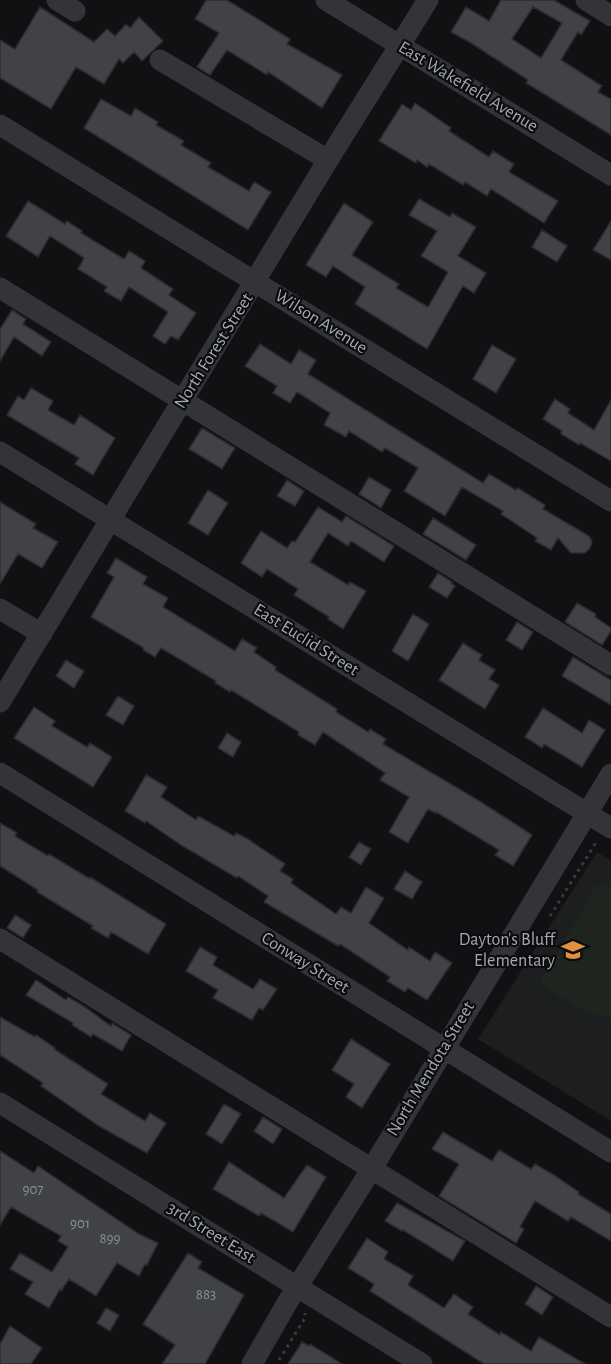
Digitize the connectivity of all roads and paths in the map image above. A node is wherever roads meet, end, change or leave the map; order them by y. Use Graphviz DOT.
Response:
graph roads {
  1 [pos="326,0"];
  2 [pos="428,0"];
  3 [pos="586,0"];
  4 [pos="611,16"];
  5 [pos="400,46"];
  6 [pos="160,60"];
  7 [pos="0,125"];
  8 [pos="328,160"];
  9 [pos="611,175"];
  10 [pos="256,282"];
  11 [pos="0,288"];
  12 [pos="183,401"];
  13 [pos="0,452"];
  14 [pos="611,501"];
  15 [pos="110,520"];
  16 [pos="0,609"];
  17 [pos="42,634"];
  18 [pos="611,665"];
  19 [pos="0,702"];
  20 [pos="0,773"];
  21 [pos="611,774"];
  22 [pos="587,813"];
  23 [pos="611,828"];
  24 [pos="0,939"];
  25 [pos="443,1049"];
  26 [pos="0,1103"];
  27 [pos="611,1152"];
  28 [pos="370,1170"];
  29 [pos="297,1287"];
  30 [pos="304,1312"];
  31 [pos="611,1317"];
  32 [pos="252,1364"];
  33 [pos="277,1364"];
  34 [pos="422,1364"];
  1 -- 5 [label="street, East Wakefield Avenue"];
  2 -- 5 [label="street, North Forest Street"];
  3 -- 4 [label="street"];
  5 -- 8 [label="street, North Forest Street"];
  5 -- 9 [label="street, East Wakefield Avenue"];
  6 -- 8 [label="street"];
  7 -- 10 [label="street, Wilson Avenue"];
  8 -- 10 [label="street, North Forest Street"];
  10 -- 12 [label="street, North Forest Street"];
  10 -- 14 [label="street, Wilson Avenue"];
  11 -- 12 [label="street"];
  12 -- 15 [label="street, North Forest Street"];
  12 -- 18 [label="street"];
  13 -- 15 [label="street, East Euclid Street"];
  15 -- 17 [label="street, North Forest Street"];
  15 -- 22 [label="street, East Euclid Street"];
  16 -- 17 [label="street"];
  17 -- 19 [label="street, North Forest Street"];
  20 -- 25 [label="street, Conway Street"];
  21 -- 22 [label="street, North Mendota Street"];
  22 -- 23 [label="street, East Euclid Street"];
  22 -- 25 [label="street, North Mendota Street"];
  24 -- 28 [label="street"];
  25 -- 27 [label="street, Conway Street"];
  25 -- 28 [label="street, North Mendota Street"];
  26 -- 29 [label="street, 3rd Street East"];
  28 -- 29 [label="street, North Mendota Street"];
  28 -- 31 [label="street"];
  29 -- 32 [label="street, North Mendota Street"];
  29 -- 34 [label="street, 3rd Street East"];
  30 -- 33 [label="path"];
}
